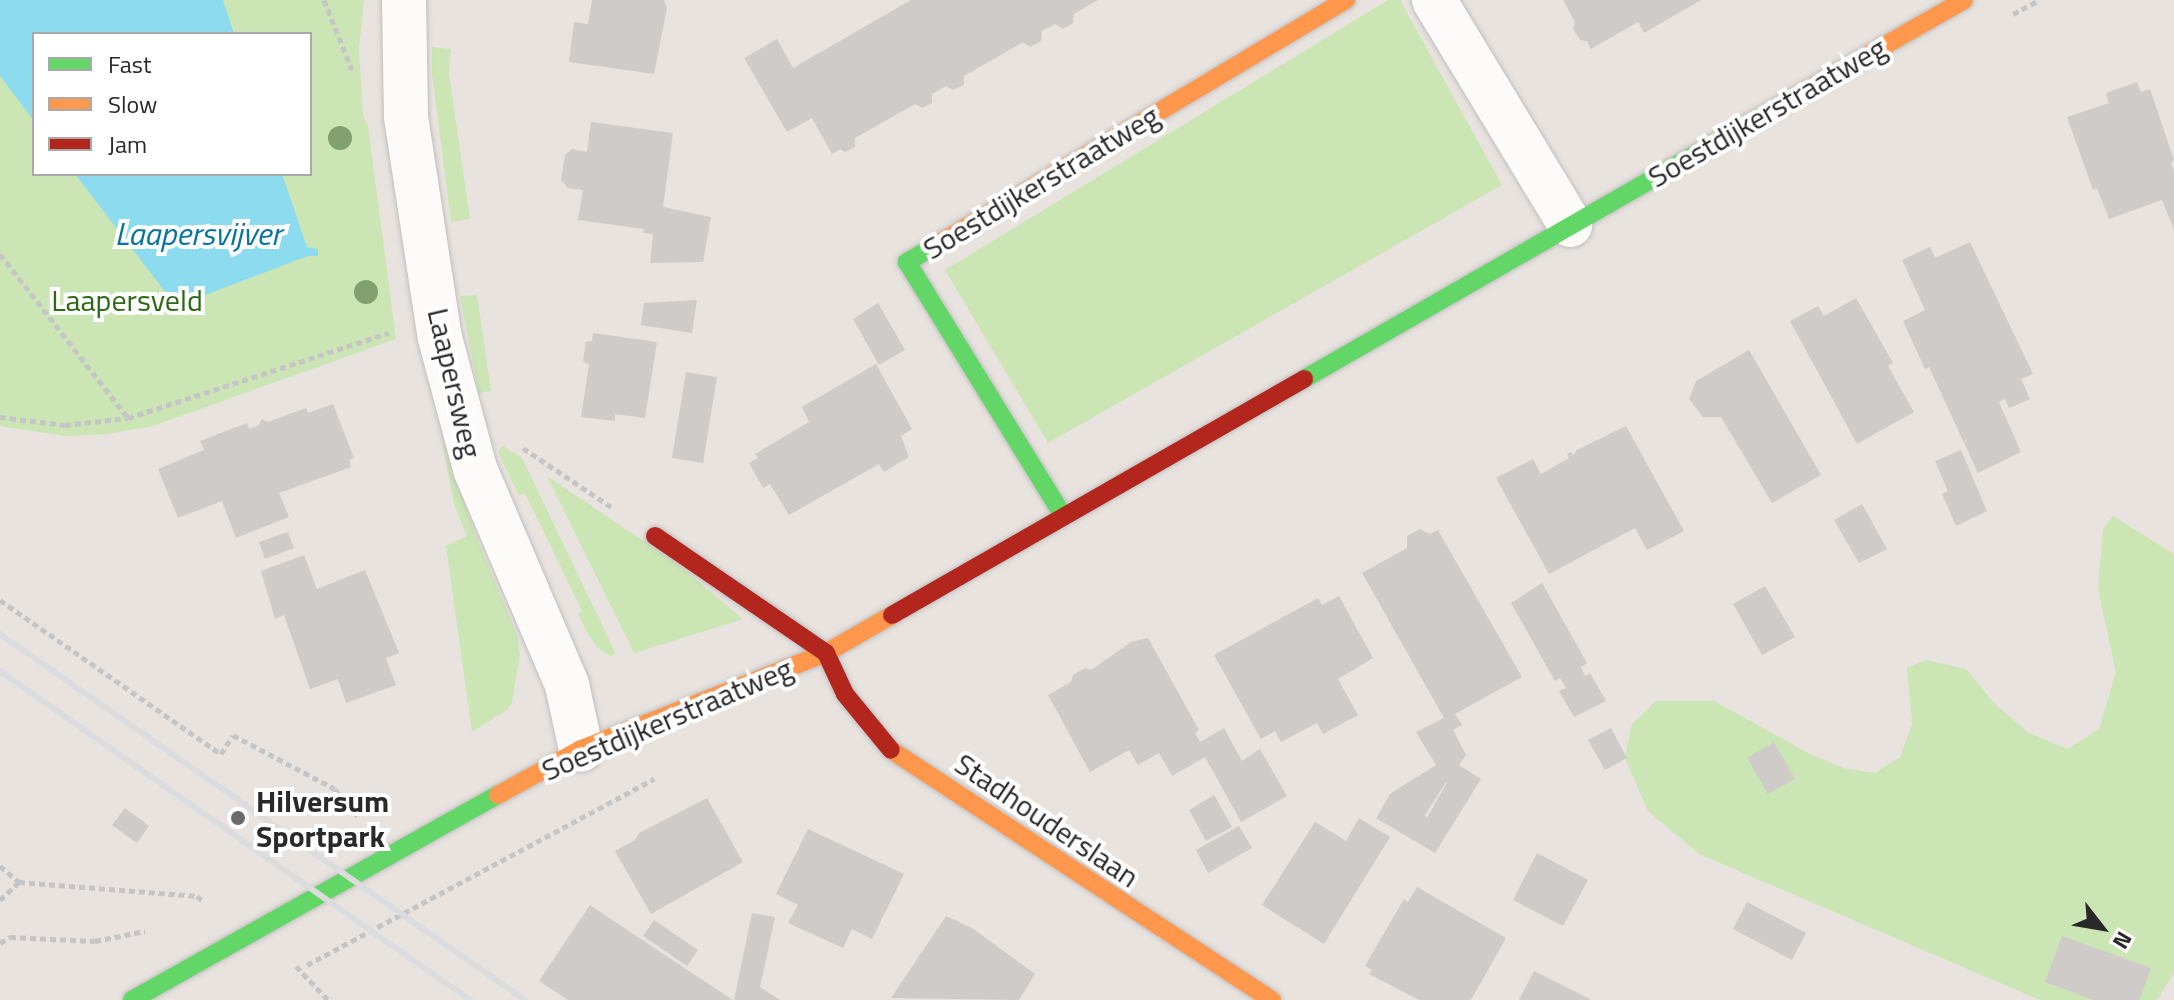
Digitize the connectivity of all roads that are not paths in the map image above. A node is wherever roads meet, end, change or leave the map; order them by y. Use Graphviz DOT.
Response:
graph roads {
  1 [pos="404,0"];
  2 [pos="1346,0"];
  3 [pos="1434,0"];
  4 [pos="1964,0"];
  5 [pos="1570,225"];
  6 [pos="1062,514"];
  7 [pos="655,536"];
  8 [pos="826,653"];
  9 [pos="581,749"];
  10 [pos="132,1000"];
  11 [pos="1272,1000"];
  1 -- 9 [label="street, Laapersweg"];
  2 -- 6 [label="main road, Soestdijkerstraatweg"];
  3 -- 5 [label="street"];
  4 -- 5 [label="main road, Soestdijkerstraatweg"];
  5 -- 6 [label="main road, Soestdijkerstraatweg"];
  6 -- 8 [label="main road, Soestdijkerstraatweg"];
  7 -- 8 [label="main road, Soestdijkerstraatweg"];
  8 -- 9 [label="main road, Soestdijkerstraatweg"];
  8 -- 11 [label="main road, Stadhouderslaan"];
  9 -- 10 [label="main road, Soestdijkerstraatweg"];
}
